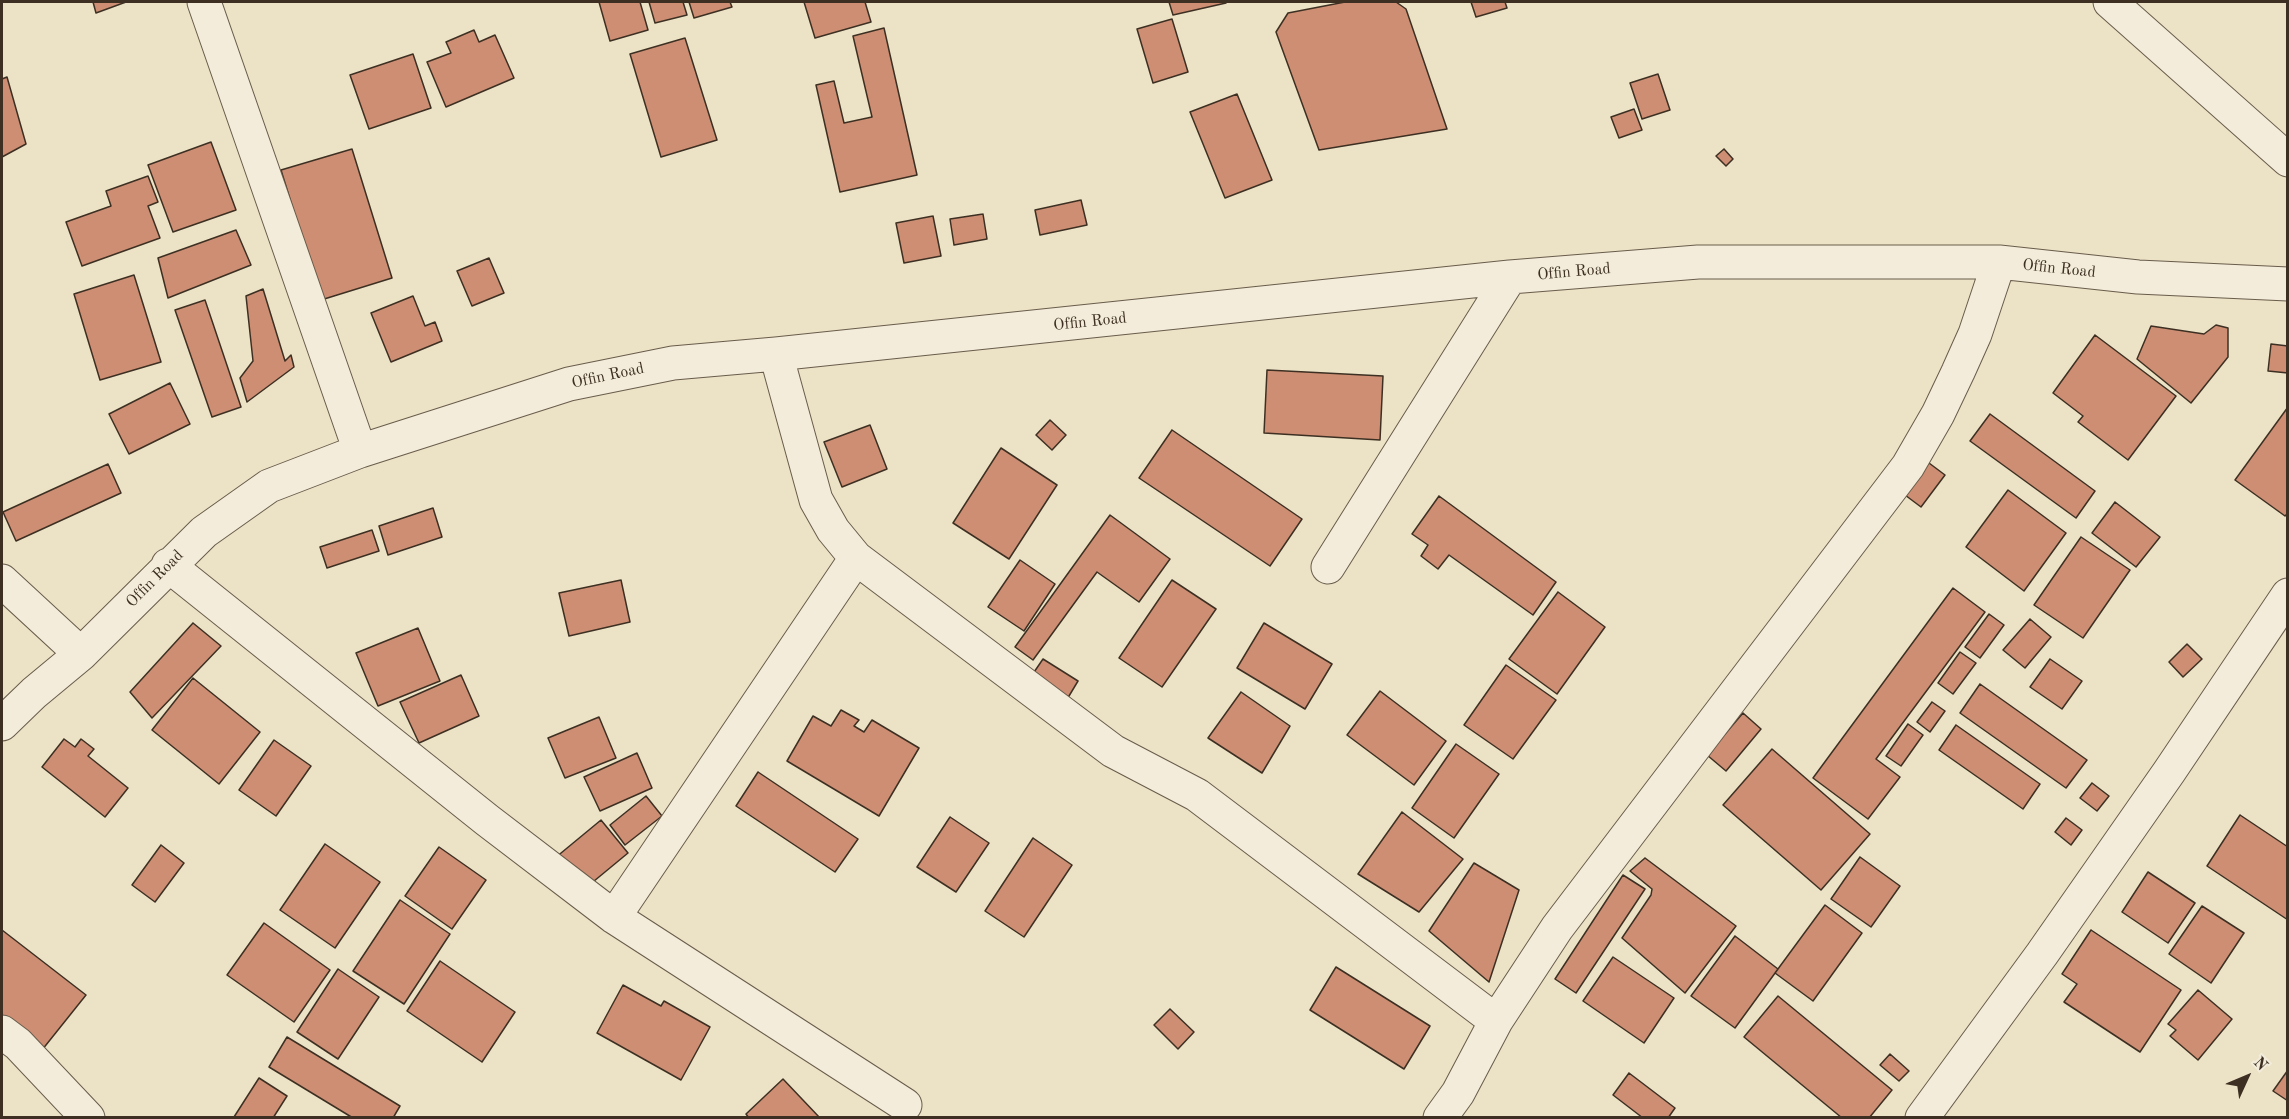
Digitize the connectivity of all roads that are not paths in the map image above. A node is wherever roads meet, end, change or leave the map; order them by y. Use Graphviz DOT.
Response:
graph roads {
  1 [pos="204,2"];
  2 [pos="2109,2"];
  3 [pos="2288,160"];
  4 [pos="1999,262"];
  5 [pos="1510,277"];
  6 [pos="2288,284"];
  7 [pos="776,354"];
  8 [pos="360,451"];
  9 [pos="856,558"];
  10 [pos="168,565"];
  11 [pos="1328,567"];
  12 [pos="2,581"];
  13 [pos="2288,595"];
  14 [pos="81,654"];
  15 [pos="2,723"];
  16 [pos="614,917"];
  17 [pos="1496,1021"];
  18 [pos="2,1032"];
  19 [pos="905,1105"];
  20 [pos="88,1118"];
  21 [pos="1440,1118"];
  22 [pos="1922,1118"];
  1 -- 8 [label="street"];
  2 -- 3 [label="street"];
  4 -- 5 [label="street, Offin Road"];
  4 -- 6 [label="street, Offin Road"];
  4 -- 17 [label="street"];
  5 -- 7 [label="street, Offin Road"];
  5 -- 11 [label="street"];
  7 -- 8 [label="street, Offin Road"];
  7 -- 9 [label="street"];
  8 -- 10 [label="street, Offin Road"];
  9 -- 16 [label="street"];
  9 -- 17 [label="street"];
  10 -- 14 [label="street, Offin Road"];
  10 -- 16 [label="street"];
  12 -- 14 [label="street"];
  13 -- 22 [label="street"];
  14 -- 15 [label="street, Offin Road"];
  16 -- 19 [label="street"];
  17 -- 21 [label="street"];
  18 -- 20 [label="street"];
}
